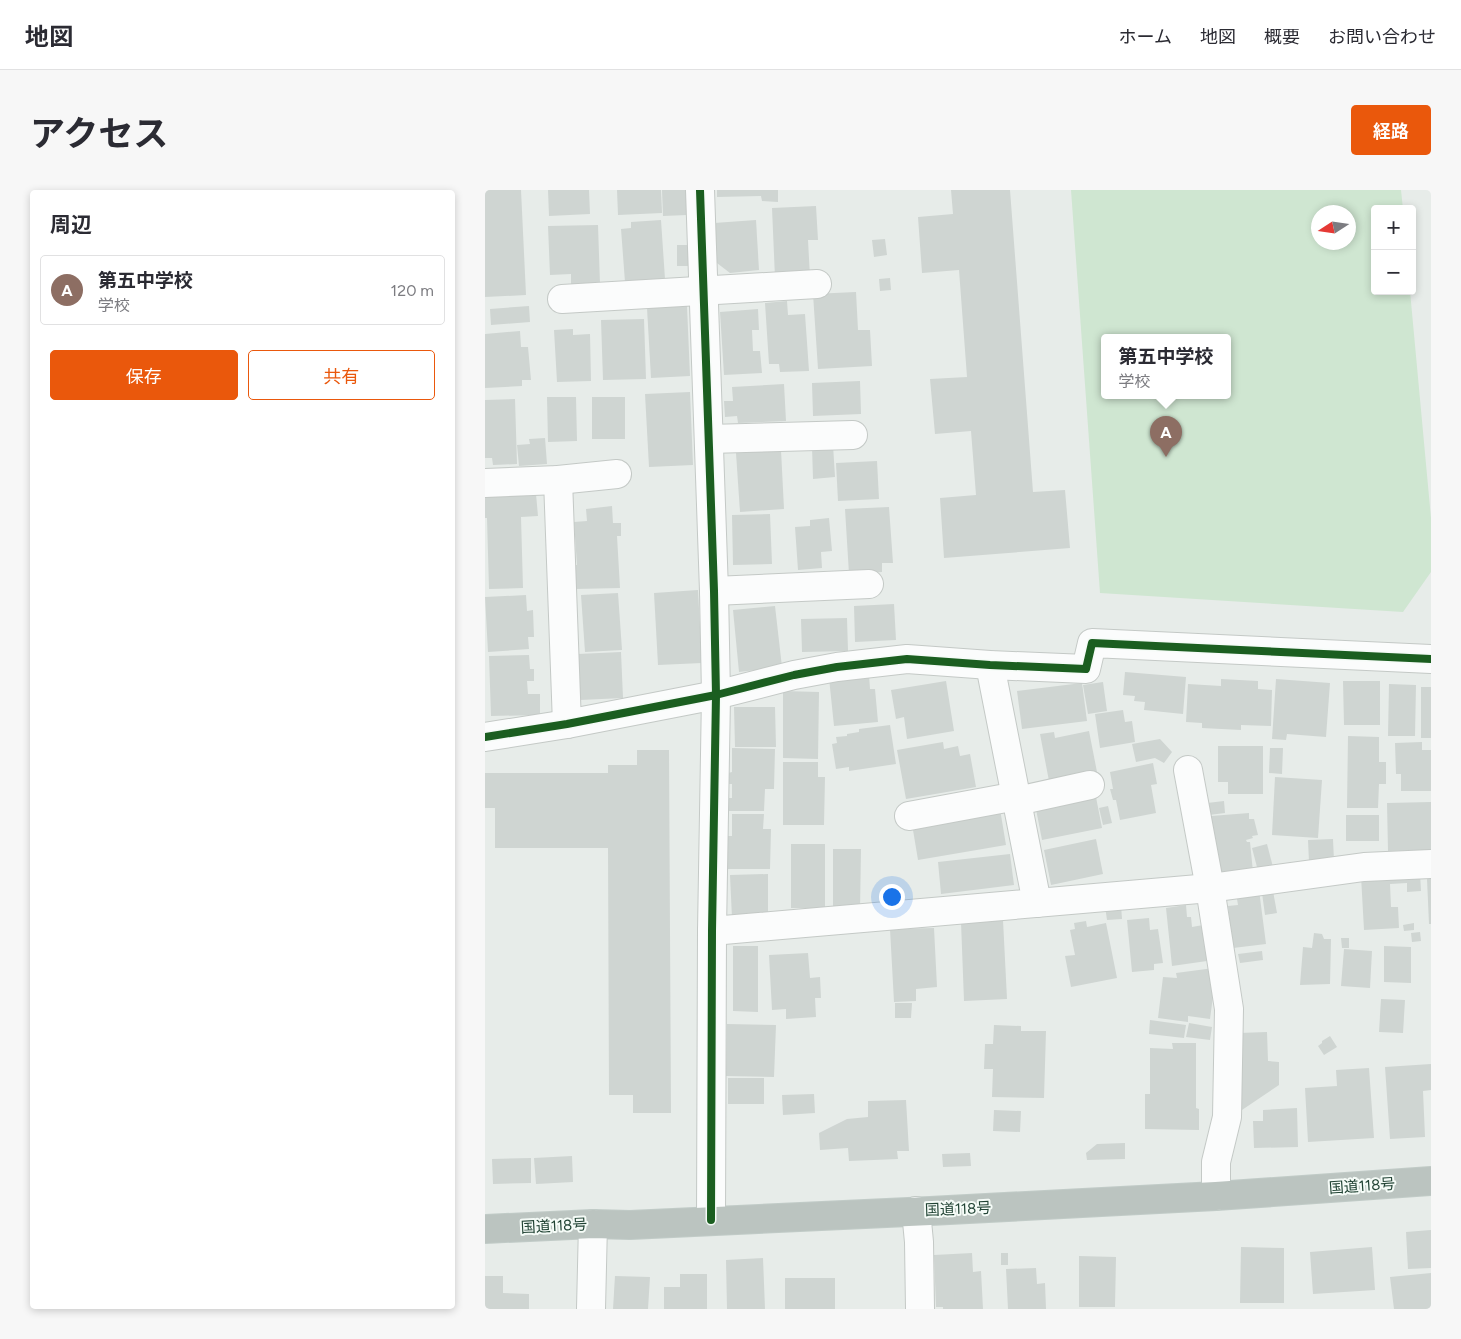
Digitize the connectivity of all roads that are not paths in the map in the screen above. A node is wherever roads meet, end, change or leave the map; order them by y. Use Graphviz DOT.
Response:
graph roads {
  1 [pos="700,190"];
  2 [pos="817,284"];
  3 [pos="703,290"];
  4 [pos="562,298"];
  5 [pos="853,435"];
  6 [pos="709,439"];
  7 [pos="617,474"];
  8 [pos="558,480"];
  9 [pos="485,482"];
  10 [pos="869,584"];
  11 [pos="714,591"];
  12 [pos="1431,659"];
  13 [pos="990,665"];
  14 [pos="715,695"];
  15 [pos="567,724"];
  16 [pos="485,738"];
  17 [pos="1188,770"];
  18 [pos="1090,785"];
  19 [pos="1017,798"];
  20 [pos="909,816"];
  21 [pos="1431,864"];
  22 [pos="1210,888"];
  23 [pos="1037,903"];
  24 [pos="713,931"];
  25 [pos="1431,1181"];
  26 [pos="1216,1196"];
  27 [pos="916,1211"];
  28 [pos="711,1220"];
  29 [pos="593,1224"];
  30 [pos="485,1229"];
  31 [pos="591,1309"];
  32 [pos="920,1309"];
  1 -- 3 [label="street"];
  2 -- 3 [label="street"];
  3 -- 4 [label="street"];
  3 -- 6 [label="street"];
  5 -- 6 [label="street"];
  6 -- 11 [label="street"];
  7 -- 8 [label="street"];
  8 -- 9 [label="street"];
  8 -- 15 [label="street"];
  10 -- 11 [label="street"];
  11 -- 14 [label="street"];
  12 -- 13 [label="street"];
  13 -- 14 [label="street"];
  13 -- 19 [label="street"];
  14 -- 15 [label="street"];
  14 -- 24 [label="street"];
  15 -- 16 [label="street"];
  17 -- 22 [label="street"];
  18 -- 19 [label="street"];
  19 -- 20 [label="street"];
  19 -- 23 [label="street"];
  21 -- 22 [label="street"];
  22 -- 23 [label="street"];
  22 -- 26 [label="street"];
  23 -- 24 [label="street"];
  24 -- 28 [label="street"];
  25 -- 26 [label="highway, 国道118号"];
  26 -- 27 [label="highway, 国道118号"];
  27 -- 28 [label="highway, 国道118号"];
  27 -- 32 [label="street"];
  28 -- 29 [label="highway, 国道118号"];
  29 -- 30 [label="highway, 国道118号"];
  29 -- 31 [label="street"];
}
